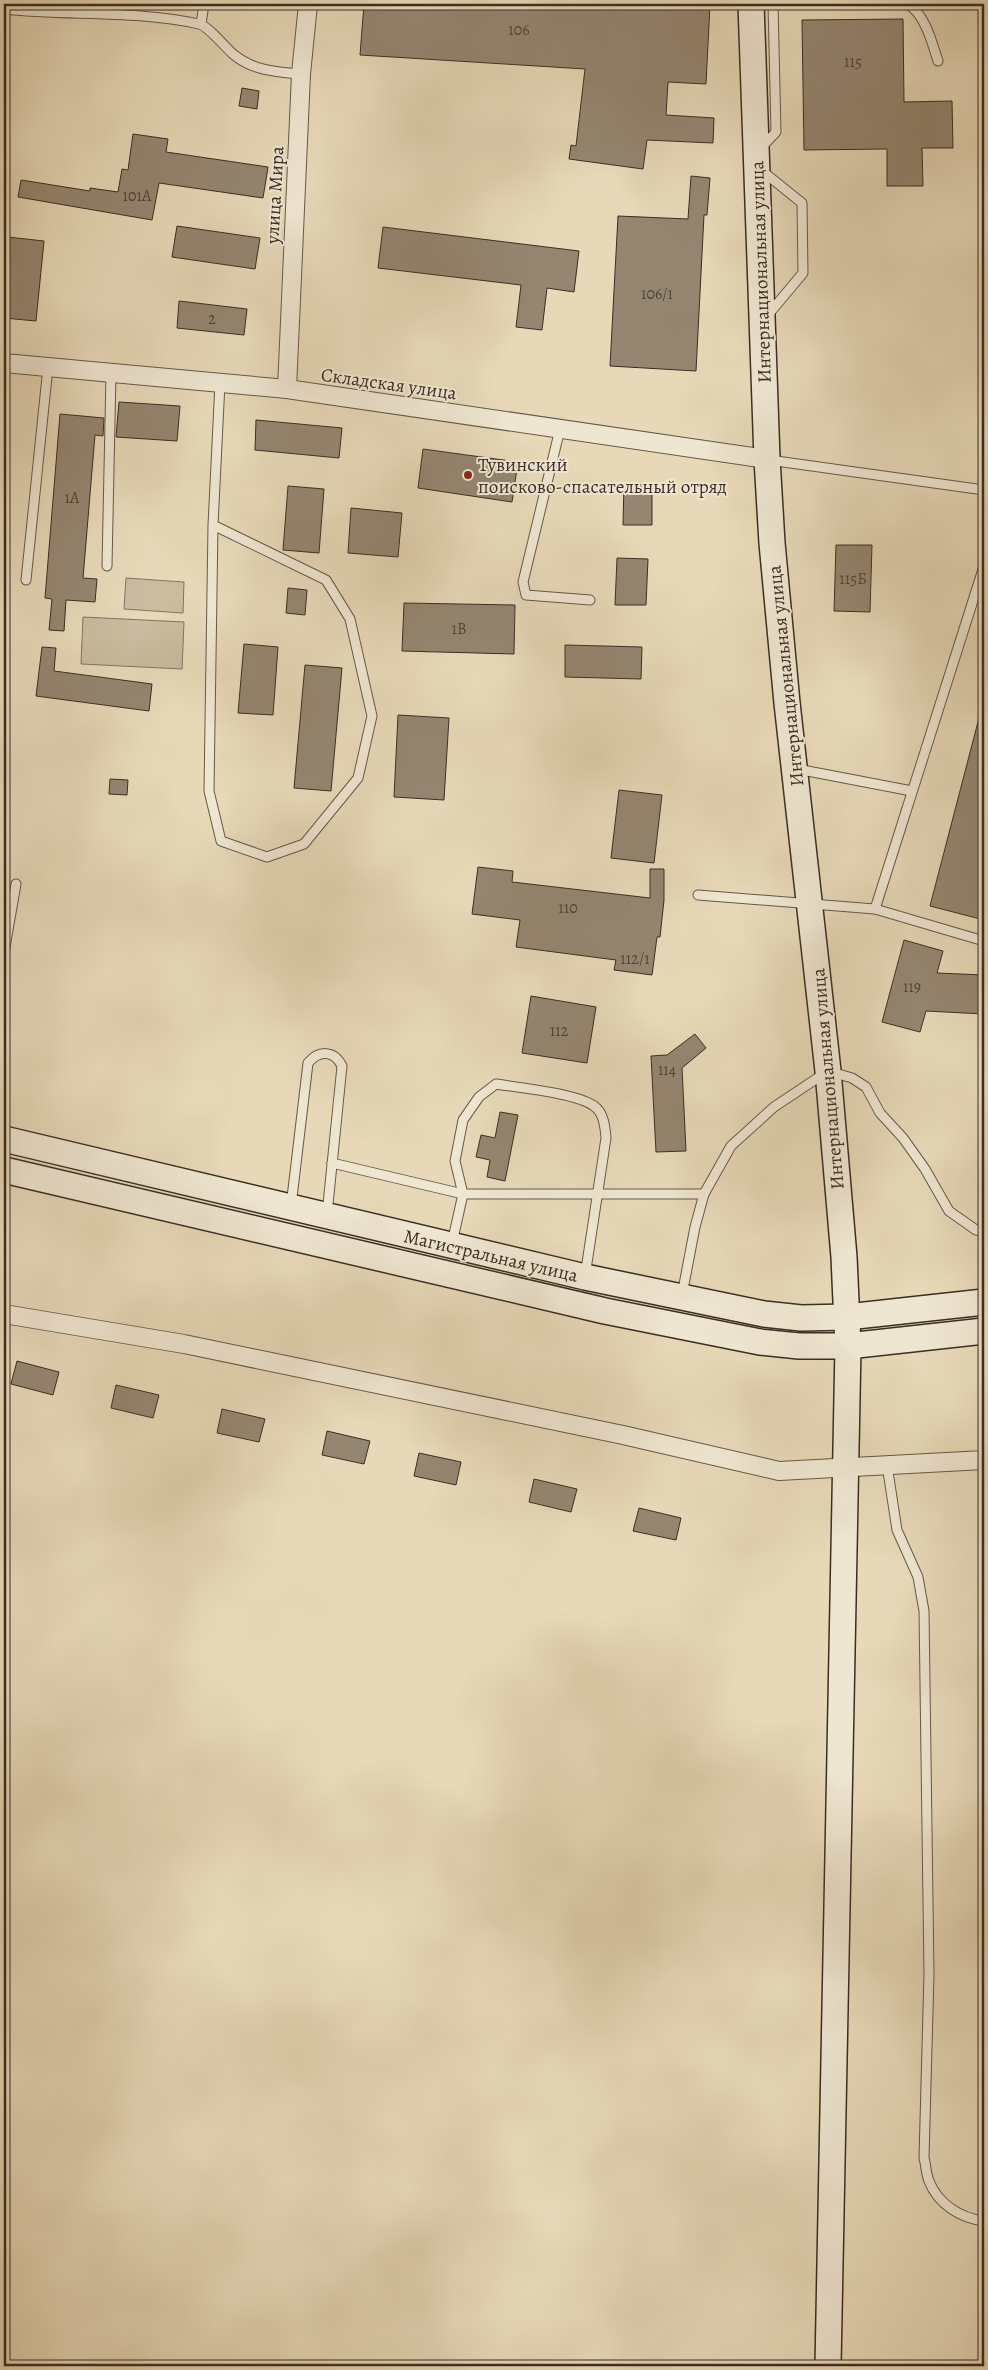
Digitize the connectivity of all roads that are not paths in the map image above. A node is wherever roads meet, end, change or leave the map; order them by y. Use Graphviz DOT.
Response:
graph roads {
  1 [pos="204,4"];
  2 [pos="308,4"];
  3 [pos="750,4"];
  4 [pos="773,4"];
  5 [pos="906,4"];
  6 [pos="4,9"];
  7 [pos="202,24"];
  8 [pos="938,61"];
  9 [pos="301,74"];
  10 [pos="756,160"];
  11 [pos="762,322"];
  12 [pos="4,363"];
  13 [pos="48,367"];
  14 [pos="111,373"];
  15 [pos="220,383"];
  16 [pos="287,389"];
  17 [pos="560,429"];
  18 [pos="767,459"];
  19 [pos="984,490"];
  20 [pos="213,525"];
  21 [pos="107,566"];
  22 [pos="984,566"];
  23 [pos="26,580"];
  24 [pos="590,600"];
  25 [pos="794,768"];
  26 [pos="912,791"];
  27 [pos="16,884"];
  28 [pos="698,895"];
  29 [pos="810,905"];
  30 [pos="875,909"];
  31 [pos="984,941"];
  32 [pos="4,953"];
  33 [pos="828,1071"];
  34 [pos="4,1139"];
  35 [pos="332,1163"];
  36 [pos="4,1170"];
  37 [pos="598,1193"];
  38 [pos="463,1194"];
  39 [pos="704,1194"];
  40 [pos="291,1209"];
  41 [pos="327,1217"];
  42 [pos="984,1231"];
  43 [pos="452,1246"];
  44 [pos="585,1277"];
  45 [pos="681,1298"];
  46 [pos="984,1302"];
  47 [pos="4,1314"];
  48 [pos="847,1317"];
  49 [pos="984,1331"];
  50 [pos="848,1346"];
  51 [pos="984,1460"];
  52 [pos="887,1466"];
  53 [pos="846,1468"];
  54 [pos="984,2221"];
  55 [pos="828,2366"];
  1 -- 7 [label="lane"];
  2 -- 9 [label="street, улица Мира"];
  3 -- 10 [label="street, Интернациональная улица"];
  4 -- 10 [label="lane"];
  5 -- 8 [label="lane"];
  6 -- 7 [label="lane"];
  7 -- 9 [label="lane"];
  9 -- 16 [label="street, улица Мира"];
  10 -- 11 [label="street, Интернациональная улица"];
  10 -- 11 [label="lane"];
  11 -- 18 [label="street, Интернациональная улица"];
  12 -- 13 [label="street, Складская улица"];
  13 -- 14 [label="street, Складская улица"];
  13 -- 23 [label="lane"];
  14 -- 15 [label="street, Складская улица"];
  14 -- 21 [label="lane"];
  15 -- 16 [label="street, Складская улица"];
  15 -- 20 [label="lane"];
  16 -- 17 [label="street, Складская улица"];
  17 -- 18 [label="street, Складская улица"];
  17 -- 24 [label="lane"];
  18 -- 19 [label="lane"];
  18 -- 25 [label="street, Интернациональная улица"];
  20 -- 20 [label="lane"];
  22 -- 26 [label="lane"];
  25 -- 26 [label="lane"];
  25 -- 29 [label="street, Интернациональная улица"];
  26 -- 30 [label="lane"];
  27 -- 32 [label="lane"];
  28 -- 29 [label="lane"];
  29 -- 30 [label="lane"];
  29 -- 33 [label="street, Интернациональная улица"];
  30 -- 31 [label="lane"];
  33 -- 39 [label="lane"];
  33 -- 42 [label="lane"];
  33 -- 48 [label="street, Интернациональная улица"];
  34 -- 40 [label="street, Магистральная улица"];
  35 -- 38 [label="lane"];
  35 -- 40 [label="lane"];
  35 -- 41 [label="lane"];
  36 -- 50 [label="street, Магистральная улица"];
  37 -- 38 [label="lane"];
  37 -- 38 [label="lane"];
  37 -- 39 [label="lane"];
  37 -- 44 [label="lane"];
  38 -- 43 [label="lane"];
  39 -- 45 [label="lane"];
  40 -- 41 [label="street, Магистральная улица"];
  41 -- 43 [label="street, Магистральная улица"];
  43 -- 44 [label="street, Магистральная улица"];
  44 -- 45 [label="street, Магистральная улица"];
  45 -- 48 [label="street, Магистральная улица"];
  46 -- 48 [label="street, Магистральная улица"];
  47 -- 53 [label="street"];
  48 -- 50 [label="street, Интернациональная улица"];
  49 -- 50 [label="street, Магистральная улица"];
  50 -- 53 [label="street, Интернациональная улица"];
  51 -- 52 [label="street"];
  52 -- 53 [label="street"];
  52 -- 54 [label="lane"];
  53 -- 55 [label="street, Интернациональная улица"];
}
